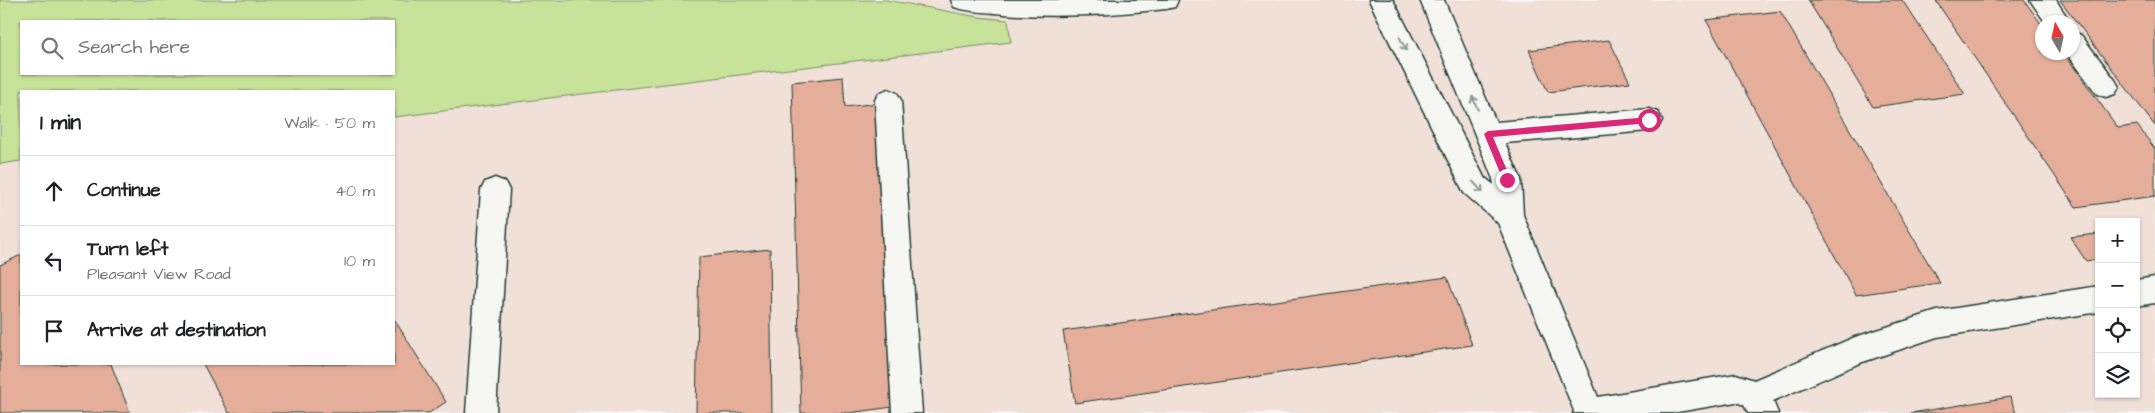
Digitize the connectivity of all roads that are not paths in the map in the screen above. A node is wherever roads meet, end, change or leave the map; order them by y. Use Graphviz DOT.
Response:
graph roads {
  1 [pos="963,0"];
  2 [pos="1166,0"];
  3 [pos="1381,0"];
  4 [pos="1432,0"];
  5 [pos="2042,0"];
  6 [pos="2053,15"];
  7 [pos="2080,53"];
  8 [pos="2106,87"];
  9 [pos="888,100"];
  10 [pos="1649,120"];
  11 [pos="1488,134"];
  12 [pos="496,190"];
  13 [pos="1509,215"];
  14 [pos="2155,290"];
  15 [pos="2140,292"];
  16 [pos="2095,300"];
  17 [pos="1759,403"];
  18 [pos="481,413"];
  19 [pos="907,413"];
  20 [pos="1590,413"];
  1 -- 2 [label="street"];
  3 -- 13 [label="street, one-way"];
  11 -- 4 [label="street, one-way"];
  5 -- 6 [label="street"];
  7 -- 8 [label="street"];
  9 -- 19 [label="street"];
  10 -- 11 [label="street"];
  11 -- 13 [label="street"];
  12 -- 18 [label="street"];
  13 -- 20 [label="street"];
  14 -- 15 [label="street"];
  16 -- 17 [label="street"];
  17 -- 20 [label="street"];
}
